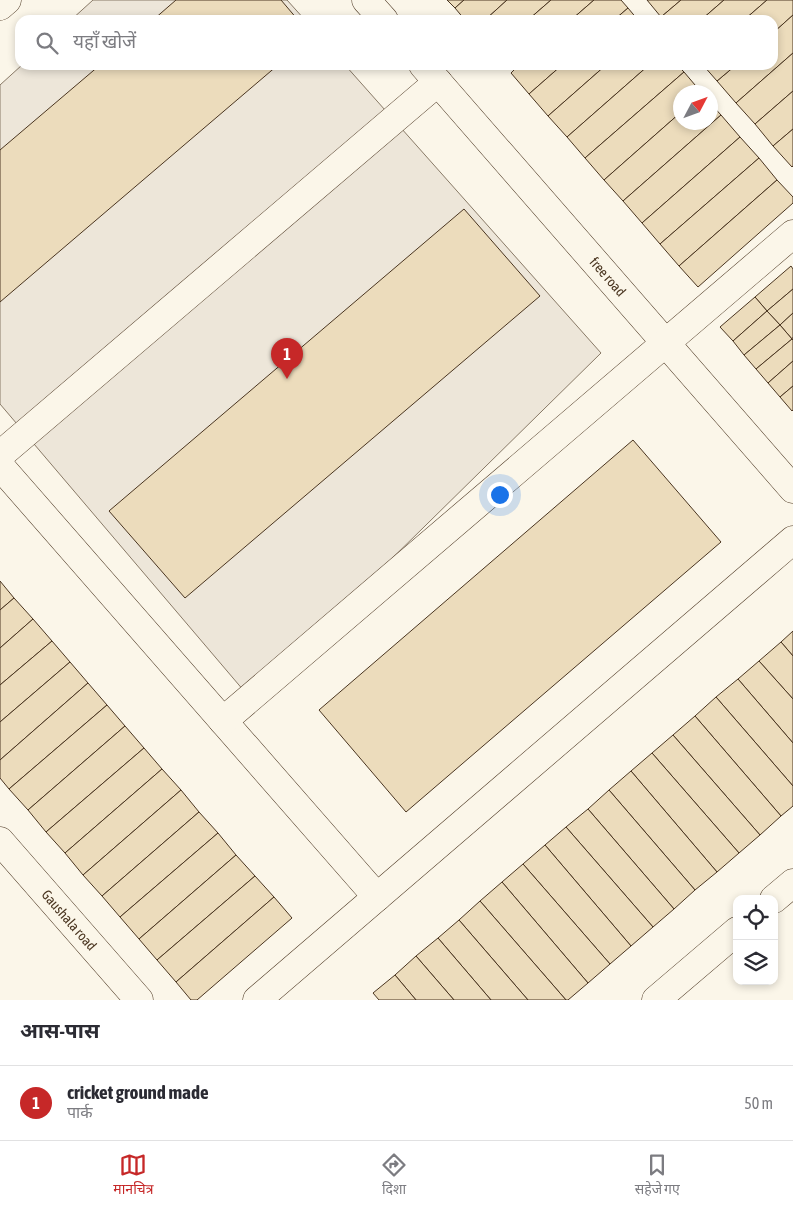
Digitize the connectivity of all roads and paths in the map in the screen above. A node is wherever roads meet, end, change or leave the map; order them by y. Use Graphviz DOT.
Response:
graph roads {
  1 [pos="7,0"];
  2 [pos="366,0"];
  3 [pos="0,6"];
  4 [pos="380,15"];
  5 [pos="431,73"];
  6 [pos="793,234"];
  7 [pos="666,343"];
  8 [pos="0,455"];
  9 [pos="0,466"];
  10 [pos="793,489"];
  11 [pos="793,540"];
  12 [pos="223,721"];
  13 [pos="0,841"];
  14 [pos="793,883"];
  15 [pos="778,896"];
  16 [pos="377,897"];
  17 [pos="733,934"];
  18 [pos="139,1000"];
  19 [pos="257,1000"];
  20 [pos="656,1000"];
  1 -- 3 [label="street"];
  2 -- 4 [label="street"];
  5 -- 7 [label="street, free road"];
  5 -- 8 [label="street"];
  6 -- 7 [label="street"];
  7 -- 10 [label="street, free road"];
  7 -- 12 [label="street"];
  9 -- 12 [label="street"];
  11 -- 16 [label="street"];
  12 -- 16 [label="street"];
  13 -- 18 [label="street, Gaushala road"];
  14 -- 15 [label="street"];
  16 -- 19 [label="street"];
  17 -- 20 [label="street"];
}
